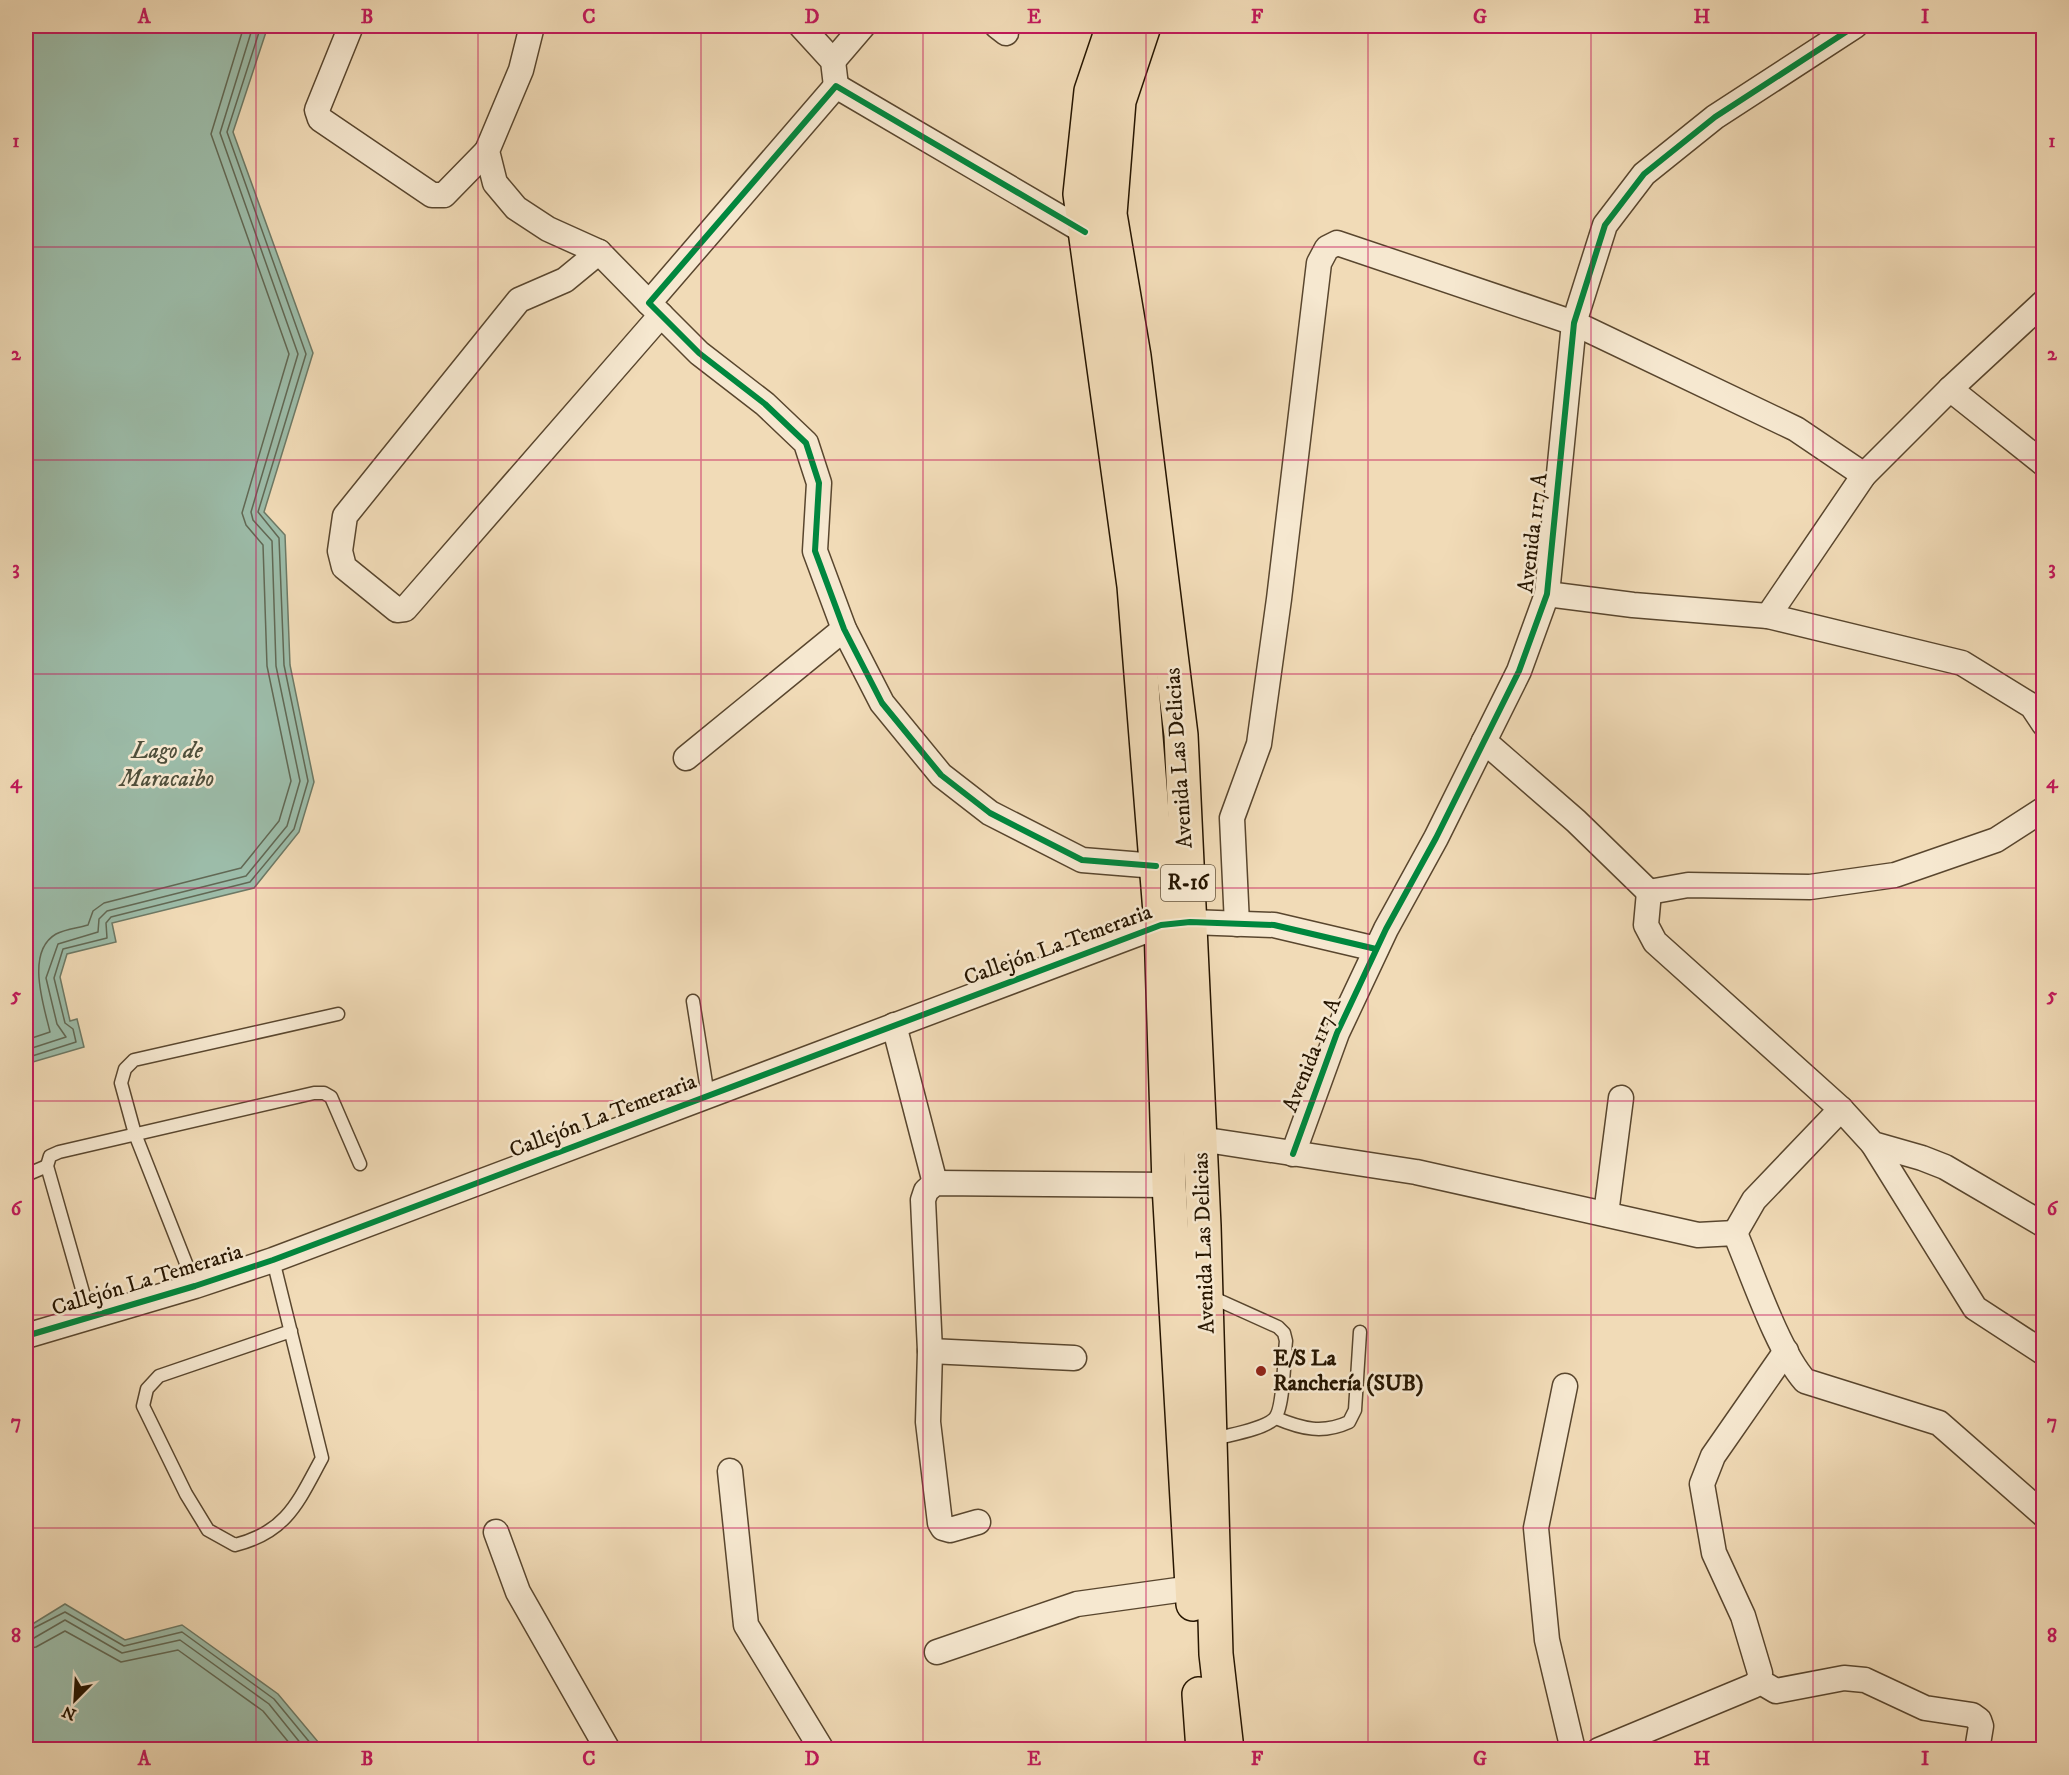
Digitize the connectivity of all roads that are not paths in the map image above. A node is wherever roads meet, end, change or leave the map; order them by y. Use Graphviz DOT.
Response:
graph roads {
  1 [pos="351,26"];
  2 [pos="532,26"];
  3 [pos="801,26"];
  4 [pos="863,26"];
  5 [pos="1113,26"];
  6 [pos="1144,26"];
  7 [pos="1855,26"];
  8 [pos="834,62"];
  9 [pos="836,86"];
  10 [pos="487,151"];
  11 [pos="1084,232"];
  12 [pos="599,252"];
  13 [pos="2043,302"];
  14 [pos="655,309"];
  15 [pos="1574,323"];
  16 [pos="1950,389"];
  17 [pos="2043,464"];
  18 [pos="1864,475"];
  19 [pos="1546,594"];
  20 [pos="1768,616"];
  21 [pos="844,629"];
  22 [pos="2043,724"];
  23 [pos="1484,741"];
  24 [pos="686,758"];
  25 [pos="2043,809"];
  26 [pos="1156,866"];
  27 [pos="1649,892"];
  28 [pos="1175,924"];
  29 [pos="1237,924"];
  30 [pos="1377,949"];
  31 [pos="693,1001"];
  32 [pos="338,1014"];
  33 [pos="894,1025"];
  34 [pos="708,1096"];
  35 [pos="1621,1098"];
  36 [pos="1841,1109"];
  37 [pos="135,1134"];
  38 [pos="1200,1139"];
  39 [pos="1873,1144"];
  40 [pos="1293,1154"];
  41 [pos="360,1164"];
  42 [pos="47,1166"];
  43 [pos="26,1175"];
  44 [pos="935,1183"];
  45 [pos="1169,1185"];
  46 [pos="1606,1214"];
  47 [pos="2043,1226"];
  48 [pos="1735,1233"];
  49 [pos="273,1260"];
  50 [pos="195,1286"];
  51 [pos="1206,1295"];
  52 [pos="90,1317"];
  53 [pos="291,1331"];
  54 [pos="1360,1332"];
  55 [pos="26,1336"];
  56 [pos="930,1350"];
  57 [pos="1786,1351"];
  58 [pos="2043,1353"];
  59 [pos="1074,1358"];
  60 [pos="1565,1386"];
  61 [pos="1276,1418"];
  62 [pos="1210,1440"];
  63 [pos="730,1471"];
  64 [pos="2043,1515"];
  65 [pos="978,1522"];
  66 [pos="496,1532"];
  67 [pos="1192,1588"];
  68 [pos="937,1652"];
  69 [pos="1759,1681"];
  70 [pos="608,1749"];
  71 [pos="822,1749"];
  72 [pos="1203,1749"];
  73 [pos="1227,1749"];
  74 [pos="1573,1749"];
  75 [pos="1599,1749"];
  76 [pos="1977,1749"];
  1 -- 10 [label="street"];
  2 -- 10 [label="street"];
  3 -- 8 [label="street"];
  4 -- 8 [label="street"];
  5 -- 11 [label="main road, Avenida Las Delicias / R-16"];
  6 -- 28 [label="main road, Avenida Las Delicias / R-16"];
  7 -- 15 [label="street, Avenida 117 A"];
  8 -- 9 [label="street"];
  9 -- 11 [label="street"];
  9 -- 14 [label="street"];
  10 -- 12 [label="street"];
  11 -- 26 [label="main road, Avenida Las Delicias / R-16"];
  12 -- 14 [label="street"];
  12 -- 14 [label="street"];
  13 -- 16 [label="street"];
  14 -- 21 [label="street"];
  15 -- 18 [label="street"];
  15 -- 19 [label="street, Avenida 117 A"];
  15 -- 29 [label="street"];
  16 -- 17 [label="street"];
  16 -- 18 [label="street"];
  18 -- 20 [label="street"];
  19 -- 20 [label="street"];
  19 -- 23 [label="street, Avenida 117 A"];
  20 -- 22 [label="street"];
  21 -- 24 [label="street"];
  21 -- 26 [label="street"];
  23 -- 27 [label="street"];
  23 -- 30 [label="street, Avenida 117 A"];
  25 -- 27 [label="street"];
  26 -- 28 [label="main road, Avenida Las Delicias / R-16"];
  27 -- 36 [label="street"];
  28 -- 29 [label="street"];
  28 -- 33 [label="street, Callejón La Temeraria"];
  28 -- 38 [label="main road, Avenida Las Delicias / R-16"];
  28 -- 45 [label="main road, Avenida Las Delicias / R-16"];
  29 -- 30 [label="street"];
  30 -- 40 [label="street, Avenida 117 A"];
  31 -- 34 [label="lane"];
  32 -- 37 [label="lane"];
  33 -- 34 [label="street, Callejón La Temeraria"];
  33 -- 44 [label="street"];
  34 -- 49 [label="street, Callejón La Temeraria"];
  35 -- 46 [label="street"];
  36 -- 39 [label="street"];
  36 -- 48 [label="street"];
  37 -- 41 [label="lane"];
  37 -- 42 [label="lane"];
  37 -- 50 [label="lane"];
  38 -- 40 [label="street"];
  38 -- 51 [label="main road, Avenida Las Delicias / R-16"];
  39 -- 47 [label="street"];
  39 -- 58 [label="street"];
  40 -- 46 [label="street"];
  42 -- 43 [label="lane"];
  42 -- 52 [label="lane"];
  44 -- 45 [label="street"];
  44 -- 56 [label="street"];
  45 -- 67 [label="main road, Avenida Las Delicias / R-16"];
  46 -- 48 [label="street"];
  48 -- 57 [label="street"];
  49 -- 50 [label="street, Callejón La Temeraria"];
  49 -- 53 [label="lane"];
  50 -- 52 [label="street, Callejón La Temeraria"];
  51 -- 61 [label="lane"];
  51 -- 62 [label="main road, Avenida Las Delicias / R-16"];
  52 -- 55 [label="street, Callejón La Temeraria"];
  53 -- 53 [label="lane"];
  54 -- 61 [label="lane"];
  56 -- 59 [label="street"];
  56 -- 65 [label="street"];
  57 -- 64 [label="street"];
  57 -- 69 [label="street"];
  60 -- 74 [label="street"];
  61 -- 62 [label="lane"];
  62 -- 73 [label="main road, Avenida Las Delicias / R-16"];
  63 -- 71 [label="street"];
  66 -- 70 [label="street"];
  67 -- 68 [label="street"];
  67 -- 72 [label="main road, Avenida Las Delicias / R-16"];
  69 -- 75 [label="street"];
  69 -- 76 [label="street"];
}
